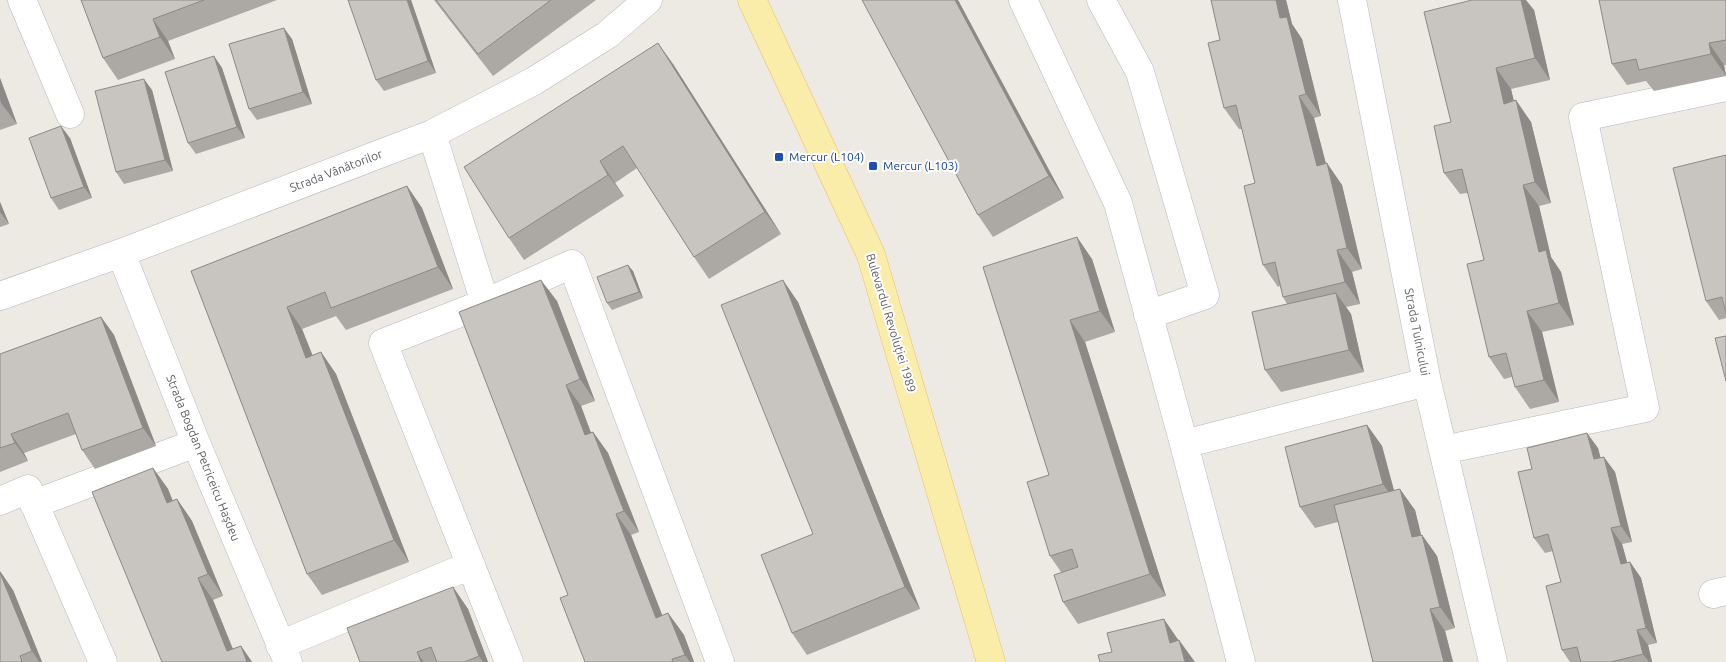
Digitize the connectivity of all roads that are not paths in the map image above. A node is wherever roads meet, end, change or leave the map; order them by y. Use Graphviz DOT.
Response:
graph roads {
  1 [pos="22,0"];
  2 [pos="648,0"];
  3 [pos="752,0"];
  4 [pos="1022,0"];
  5 [pos="1101,0"];
  6 [pos="1352,0"];
  7 [pos="1726,87"];
  8 [pos="70,114"];
  9 [pos="432,134"];
  10 [pos="121,253"];
  11 [pos="0,296"];
  12 [pos="485,303"];
  13 [pos="1148,315"];
  14 [pos="1427,382"];
  15 [pos="196,443"];
  16 [pos="1184,444"];
  17 [pos="1443,450"];
  18 [pos="0,501"];
  19 [pos="34,504"];
  20 [pos="471,565"];
  21 [pos="284,654"];
  22 [pos="103,662"];
  23 [pos="509,662"];
  24 [pos="720,662"];
  25 [pos="991,662"];
  26 [pos="1241,662"];
  27 [pos="1493,662"];
  1 -- 8 [label="street"];
  2 -- 9 [label="street, Strada Vânătorilor"];
  3 -- 25 [label="main road, Bulevardul Revoluției 1989"];
  4 -- 13 [label="street"];
  5 -- 13 [label="street"];
  6 -- 14 [label="street, Strada Tulnicului"];
  7 -- 17 [label="street"];
  9 -- 10 [label="street, Strada Vânătorilor"];
  9 -- 12 [label="street"];
  10 -- 11 [label="street, Strada Vânătorilor"];
  10 -- 15 [label="street, Strada Bogdan Petriceicu Hașdeu"];
  12 -- 20 [label="street"];
  12 -- 24 [label="street"];
  13 -- 16 [label="street"];
  14 -- 16 [label="street"];
  14 -- 17 [label="street, Strada Tulnicului"];
  15 -- 19 [label="street"];
  15 -- 21 [label="street, Strada Bogdan Petriceicu Hașdeu"];
  16 -- 26 [label="street"];
  17 -- 27 [label="street, Strada Tulnicului"];
  18 -- 19 [label="street"];
  19 -- 22 [label="street"];
  20 -- 21 [label="street"];
  20 -- 23 [label="street"];
}
